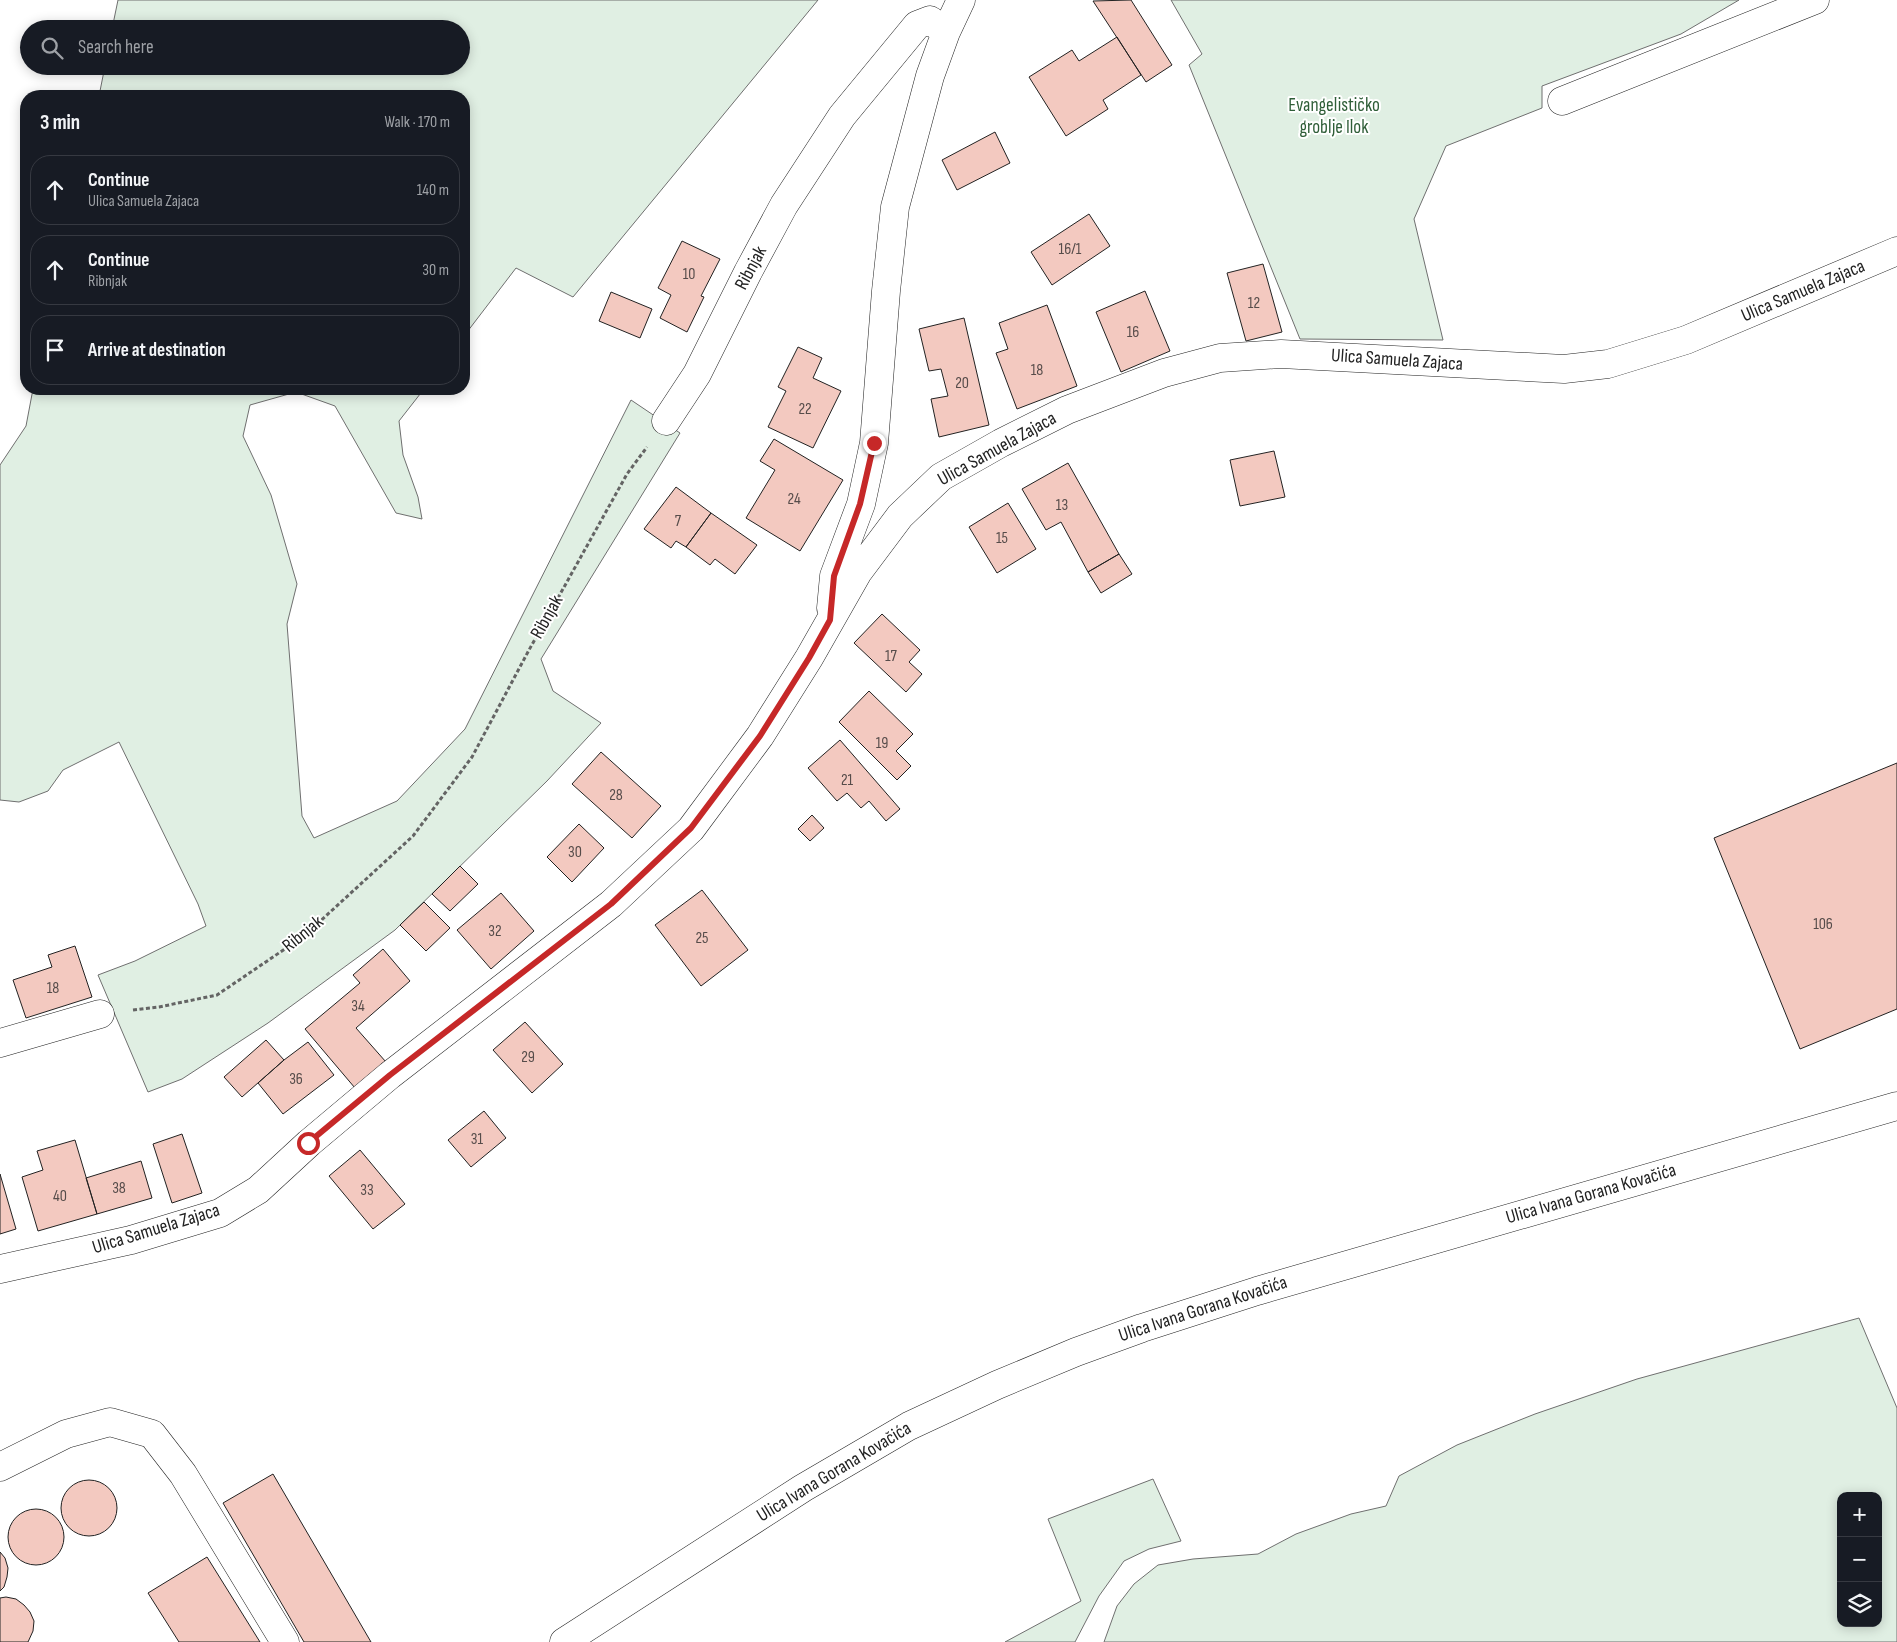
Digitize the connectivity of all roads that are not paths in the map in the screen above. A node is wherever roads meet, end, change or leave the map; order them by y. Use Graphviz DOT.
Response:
graph roads {
  1 [pos="961,0"];
  2 [pos="1815,0"];
  3 [pos="946,32"];
  4 [pos="1562,101"];
  5 [pos="1897,252"];
  6 [pos="666,421"];
  7 [pos="830,620"];
  8 [pos="100,1014"];
  9 [pos="0,1043"];
  10 [pos="1897,1106"];
  11 [pos="0,1269"];
  12 [pos="0,1467"];
  13 [pos="285,1642"];
  14 [pos="564,1642"];
  1 -- 3 [label="street"];
  2 -- 4 [label="street"];
  3 -- 6 [label="street, Ribnjak"];
  3 -- 7 [label="street"];
  5 -- 7 [label="street, Ulica Samuela Zajaca"];
  7 -- 11 [label="street, Ulica Samuela Zajaca"];
  8 -- 9 [label="street"];
  10 -- 14 [label="street, Ulica Ivana Gorana Kovačića"];
  12 -- 13 [label="street"];
}
